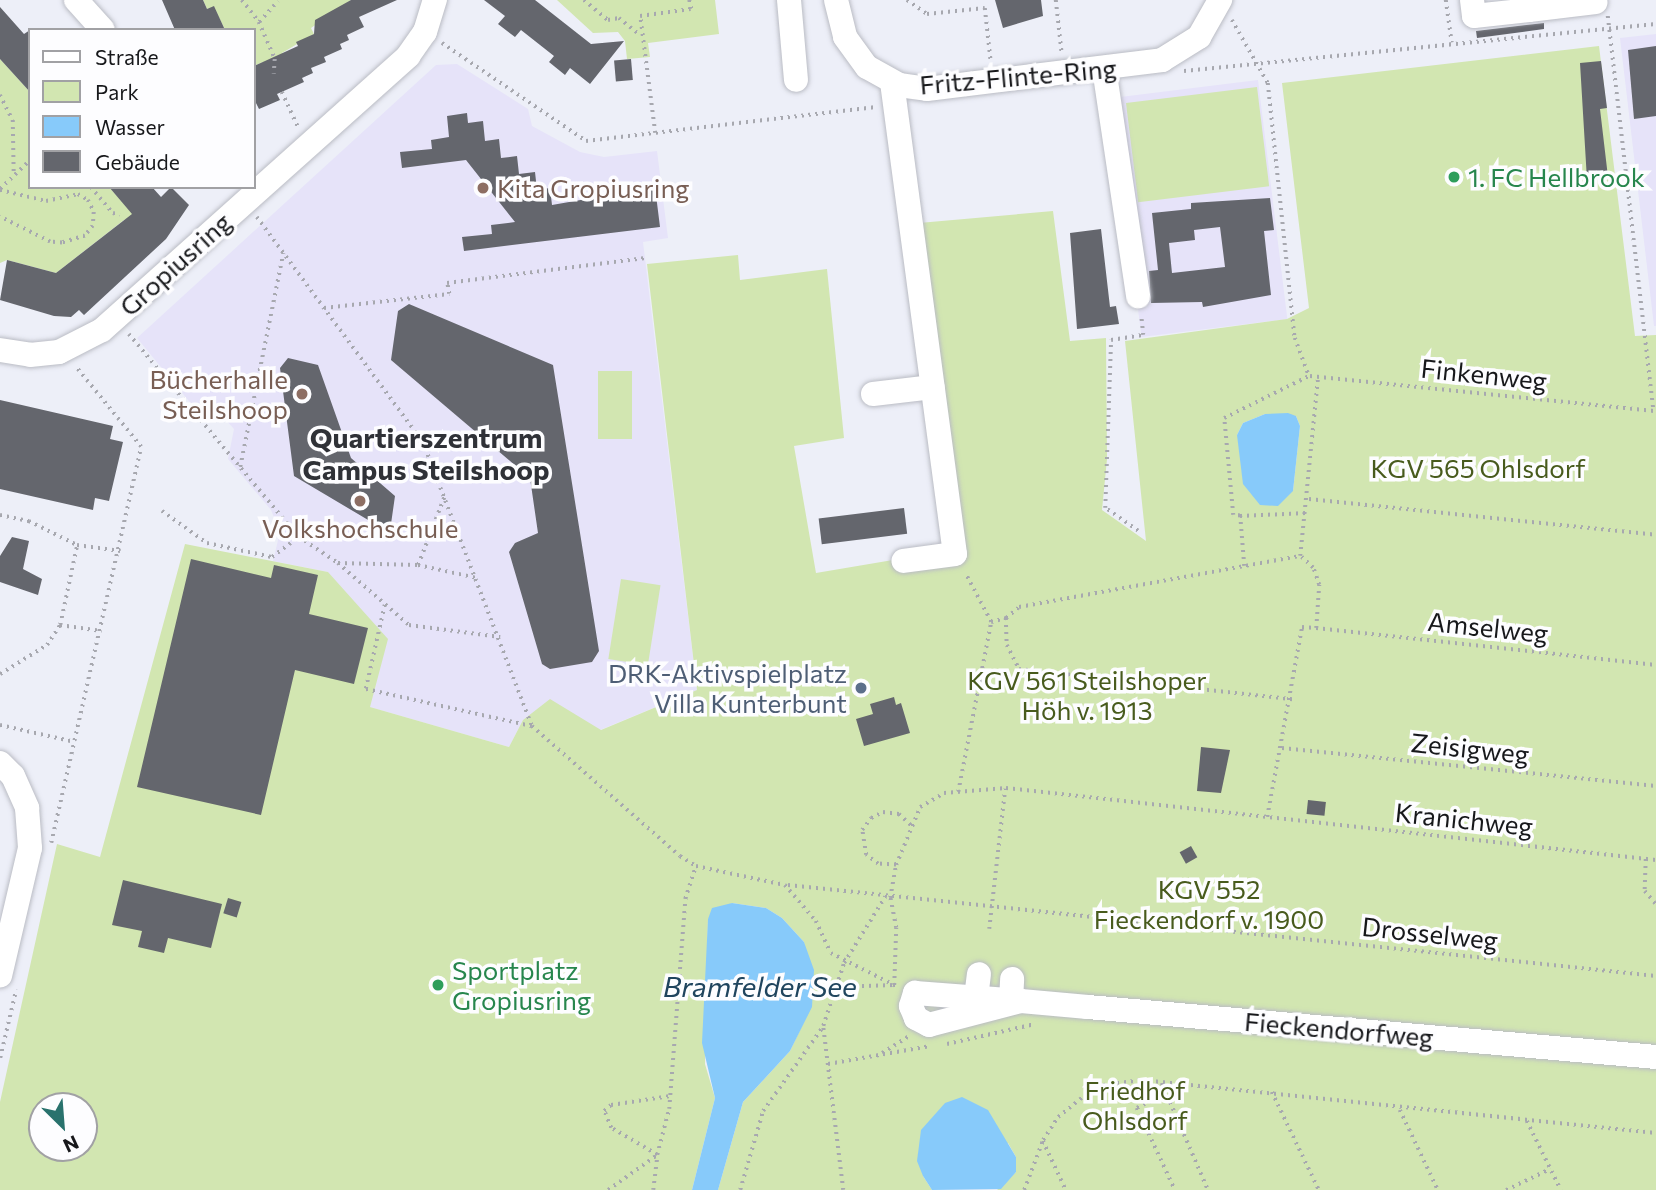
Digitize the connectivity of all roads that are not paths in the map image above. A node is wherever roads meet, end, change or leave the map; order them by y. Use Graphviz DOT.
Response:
graph roads {
  1 [pos="76,0"];
  2 [pos="435,0"];
  3 [pos="789,0"];
  4 [pos="836,0"];
  5 [pos="1472,0"];
  6 [pos="1587,4"];
  7 [pos="1224,5"];
  8 [pos="1528,5"];
  9 [pos="101,28"];
  10 [pos="1104,68"];
  11 [pos="796,80"];
  12 [pos="892,82"];
  13 [pos="256,188"];
  14 [pos="247,195"];
  15 [pos="1138,296"];
  16 [pos="0,350"];
  17 [pos="933,387"];
  18 [pos="873,394"];
  19 [pos="903,561"];
  20 [pos="0,763"];
  21 [pos="9,978"];
  22 [pos="1015,994"];
  23 [pos="1656,1057"];
  1 -- 9 [label="street"];
  2 -- 13 [label="street, Gropiusring"];
  3 -- 11 [label="street"];
  4 -- 12 [label="street, Fritz-Flinte-Ring"];
  5 -- 8 [label="street"];
  6 -- 8 [label="street"];
  7 -- 10 [label="street, Fritz-Flinte-Ring"];
  10 -- 12 [label="street, Fritz-Flinte-Ring"];
  10 -- 15 [label="street"];
  12 -- 17 [label="street"];
  14 -- 16 [label="street, Gropiusring"];
  17 -- 18 [label="street"];
  17 -- 19 [label="street"];
  20 -- 21 [label="street"];
  22 -- 22 [label="street, Fieckendorfweg"];
  22 -- 23 [label="street, Fieckendorfweg"];
}
